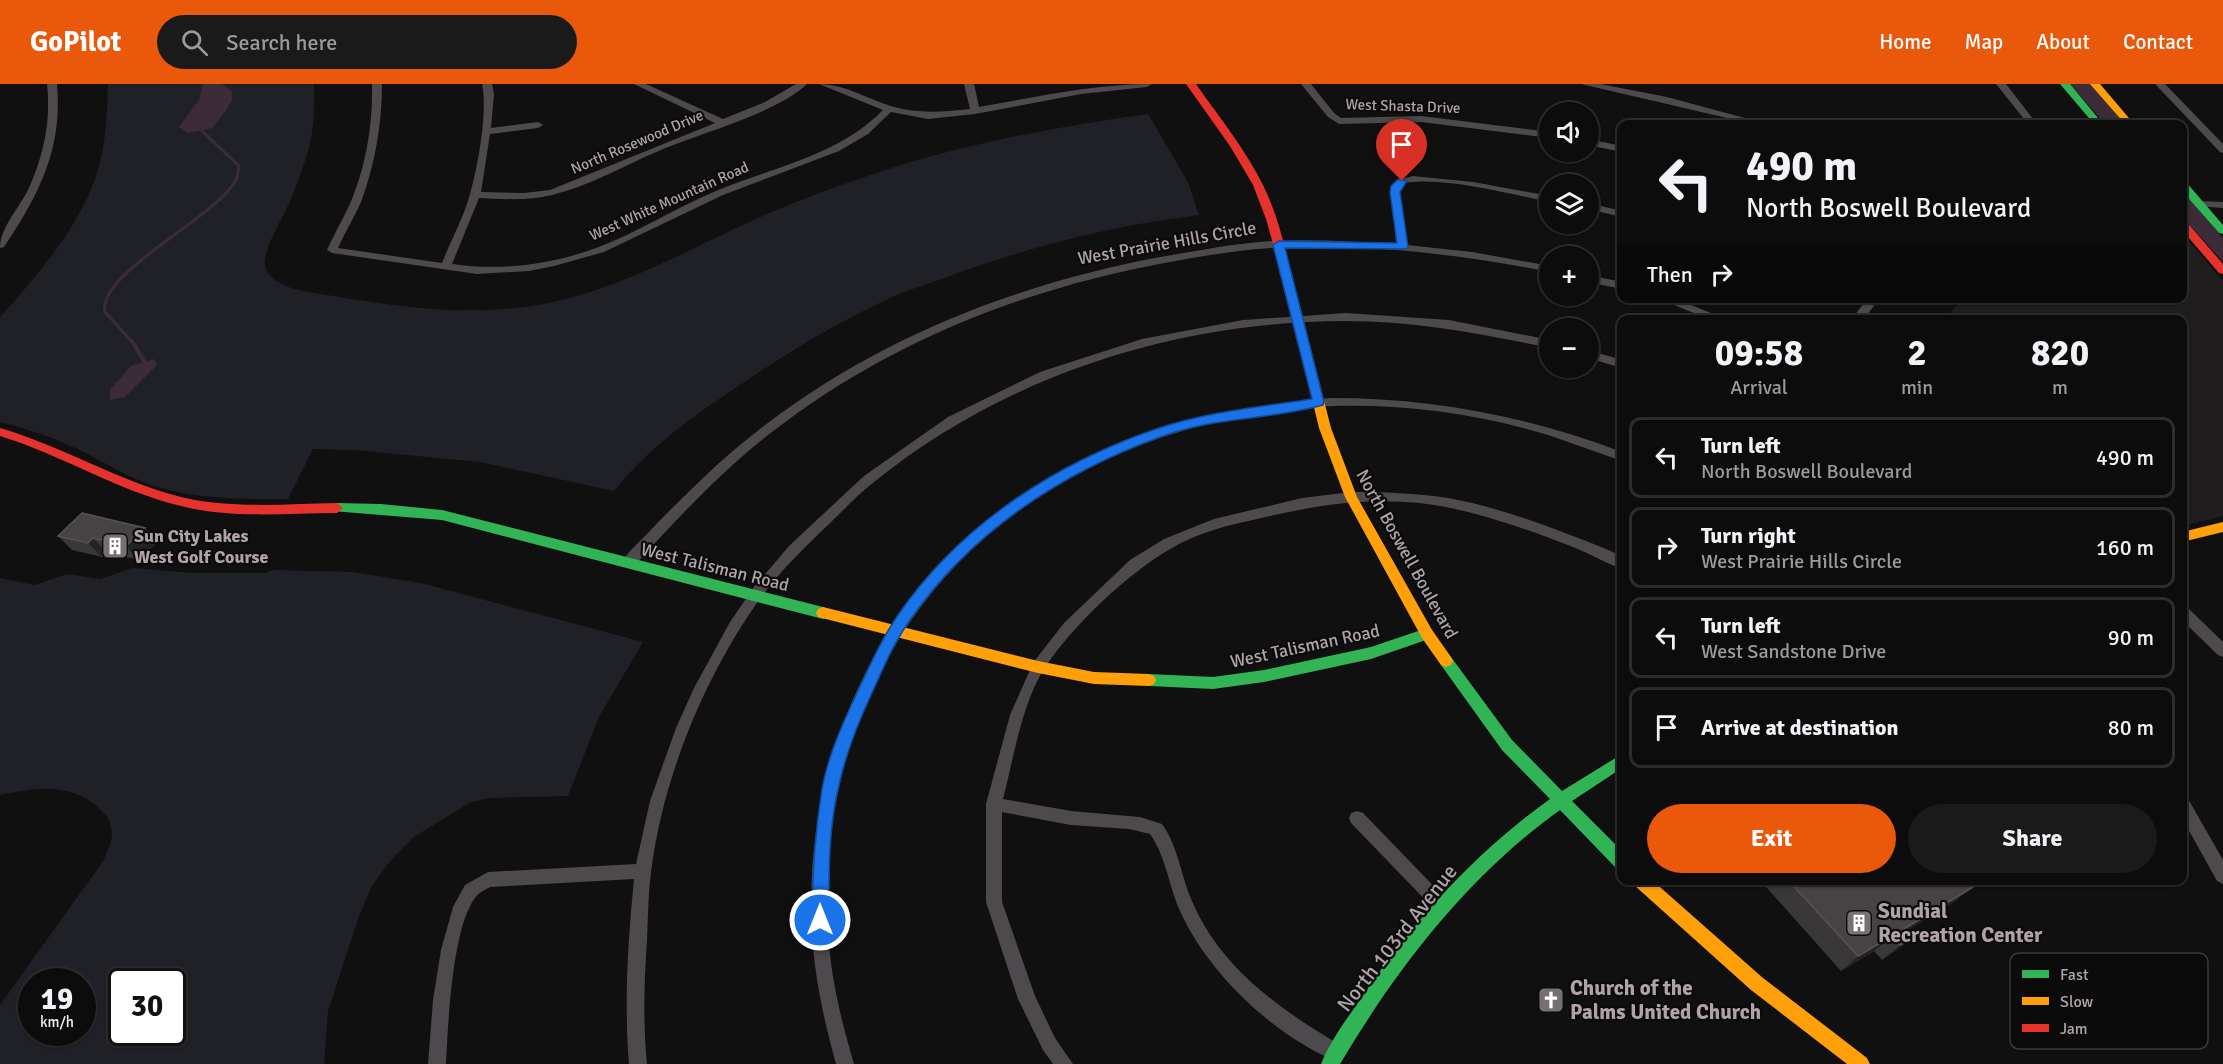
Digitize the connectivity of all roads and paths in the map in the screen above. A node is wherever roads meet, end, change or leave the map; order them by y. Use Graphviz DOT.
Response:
graph roads {
  1 [pos="52,84"];
  2 [pos="377,84"];
  3 [pos="488,84"];
  4 [pos="639,84"];
  5 [pos="802,84"];
  6 [pos="824,84"];
  7 [pos="969,84"];
  8 [pos="1147,84"];
  9 [pos="1191,84"];
  10 [pos="1306,84"];
  11 [pos="1586,84"];
  12 [pos="2001,84"];
  13 [pos="2065,84"];
  14 [pos="2095,84"];
  15 [pos="2160,84"];
  16 [pos="1080,88"];
  17 [pos="889,109"];
  18 [pos="975,111"];
  19 [pos="1746,120"];
  20 [pos="2030,120"];
  21 [pos="2096,120"];
  22 [pos="2126,120"];
  23 [pos="723,123"];
  24 [pos="538,125"];
  25 [pos="486,132"];
  26 [pos="1539,134"];
  27 [pos="1599,144"];
  28 [pos="1617,148"];
  29 [pos="2223,150"];
  30 [pos="2187,190"];
  31 [pos="475,195"];
  32 [pos="1539,196"];
  33 [pos="2200,204"];
  34 [pos="2223,205"];
  35 [pos="1599,209"];
  36 [pos="1617,213"];
  37 [pos="2187,229"];
  38 [pos="2223,231"];
  39 [pos="0,245"];
  40 [pos="1279,245"];
  41 [pos="1402,247"];
  42 [pos="1539,267"];
  43 [pos="445,268"];
  44 [pos="2223,271"];
  45 [pos="1599,281"];
  46 [pos="1617,285"];
  47 [pos="1676,303"];
  48 [pos="1870,303"];
  49 [pos="1709,315"];
  50 [pos="1860,315"];
  51 [pos="1297,318"];
  52 [pos="1539,342"];
  53 [pos="1599,357"];
  54 [pos="1617,363"];
  55 [pos="1318,402"];
  56 [pos="0,432"];
  57 [pos="1617,455"];
  58 [pos="1351,497"];
  59 [pos="2223,527"];
  60 [pos="2187,536"];
  61 [pos="1617,561"];
  62 [pos="628,563"];
  63 [pos="755,596"];
  64 [pos="2187,616"];
  65 [pos="896,631"];
  66 [pos="1427,634"];
  67 [pos="2223,651"];
  68 [pos="1038,667"];
  69 [pos="1617,763"];
  70 [pos="1560,800"];
  71 [pos="994,804"];
  72 [pos="2187,811"];
  73 [pos="1357,818"];
  74 [pos="1617,858"];
  75 [pos="643,871"];
  76 [pos="2223,876"];
  77 [pos="1646,885"];
  78 [pos="1443,907"];
  79 [pos="1333,1058"];
  80 [pos="437,1064"];
  81 [pos="638,1064"];
  82 [pos="845,1064"];
  83 [pos="1064,1064"];
  84 [pos="1861,1064"];
  1 -- 39 [label="street"];
  2 -- 43 [label="street, West White Mountain Road"];
  3 -- 25 [label="street"];
  4 -- 23 [label="street"];
  5 -- 23 [label="street, North Rosewood Drive"];
  6 -- 17 [label="street"];
  7 -- 18 [label="street"];
  8 -- 16 [label="street"];
  9 -- 40 [label="street, North Boswell Boulevard"];
  10 -- 26 [label="street, West Shasta Drive"];
  11 -- 19 [label="street"];
  12 -- 20 [label="street"];
  13 -- 21 [label="street"];
  14 -- 22 [label="street"];
  15 -- 29 [label="street"];
  16 -- 18 [label="street"];
  17 -- 18 [label="street"];
  17 -- 43 [label="street, West White Mountain Road"];
  23 -- 31 [label="street, North Rosewood Drive"];
  24 -- 25 [label="street"];
  25 -- 31 [label="street"];
  27 -- 28 [label="street"];
  30 -- 33 [label="street"];
  31 -- 43 [label="street"];
  32 -- 41 [label="street"];
  33 -- 34 [label="street"];
  33 -- 38 [label="street"];
  35 -- 36 [label="street"];
  37 -- 44 [label="street"];
  40 -- 41 [label="street, West Prairie Hills Circle"];
  40 -- 51 [label="street, North Boswell Boulevard"];
  40 -- 62 [label="street, West Prairie Hills Circle"];
  41 -- 42 [label="street, West Prairie Hills Circle"];
  45 -- 46 [label="street"];
  47 -- 49 [label="street"];
  48 -- 50 [label="street"];
  51 -- 52 [label="street"];
  51 -- 55 [label="street, North Boswell Boulevard"];
  51 -- 63 [label="street"];
  53 -- 54 [label="street"];
  55 -- 57 [label="street"];
  55 -- 58 [label="street, North Boswell Boulevard"];
  55 -- 65 [label="street"];
  56 -- 62 [label="street, West Talisman Road"];
  58 -- 61 [label="street"];
  58 -- 66 [label="street, North Boswell Boulevard"];
  58 -- 68 [label="street"];
  59 -- 60 [label="street"];
  62 -- 63 [label="street, West Talisman Road"];
  63 -- 65 [label="street, West Talisman Road"];
  63 -- 75 [label="street"];
  64 -- 67 [label="street"];
  65 -- 68 [label="street, West Talisman Road"];
  65 -- 82 [label="street"];
  66 -- 68 [label="street, West Talisman Road"];
  66 -- 70 [label="street, North Boswell Boulevard"];
  68 -- 71 [label="street"];
  69 -- 70 [label="street, North 103rd Avenue"];
  70 -- 74 [label="street, North Boswell Boulevard"];
  70 -- 78 [label="street, North 103rd Avenue"];
  71 -- 79 [label="street"];
  71 -- 83 [label="street"];
  72 -- 76 [label="street"];
  73 -- 78 [label="street"];
  75 -- 80 [label="street"];
  75 -- 81 [label="street"];
  77 -- 84 [label="street"];
  78 -- 79 [label="street, North 103rd Avenue"];
}
